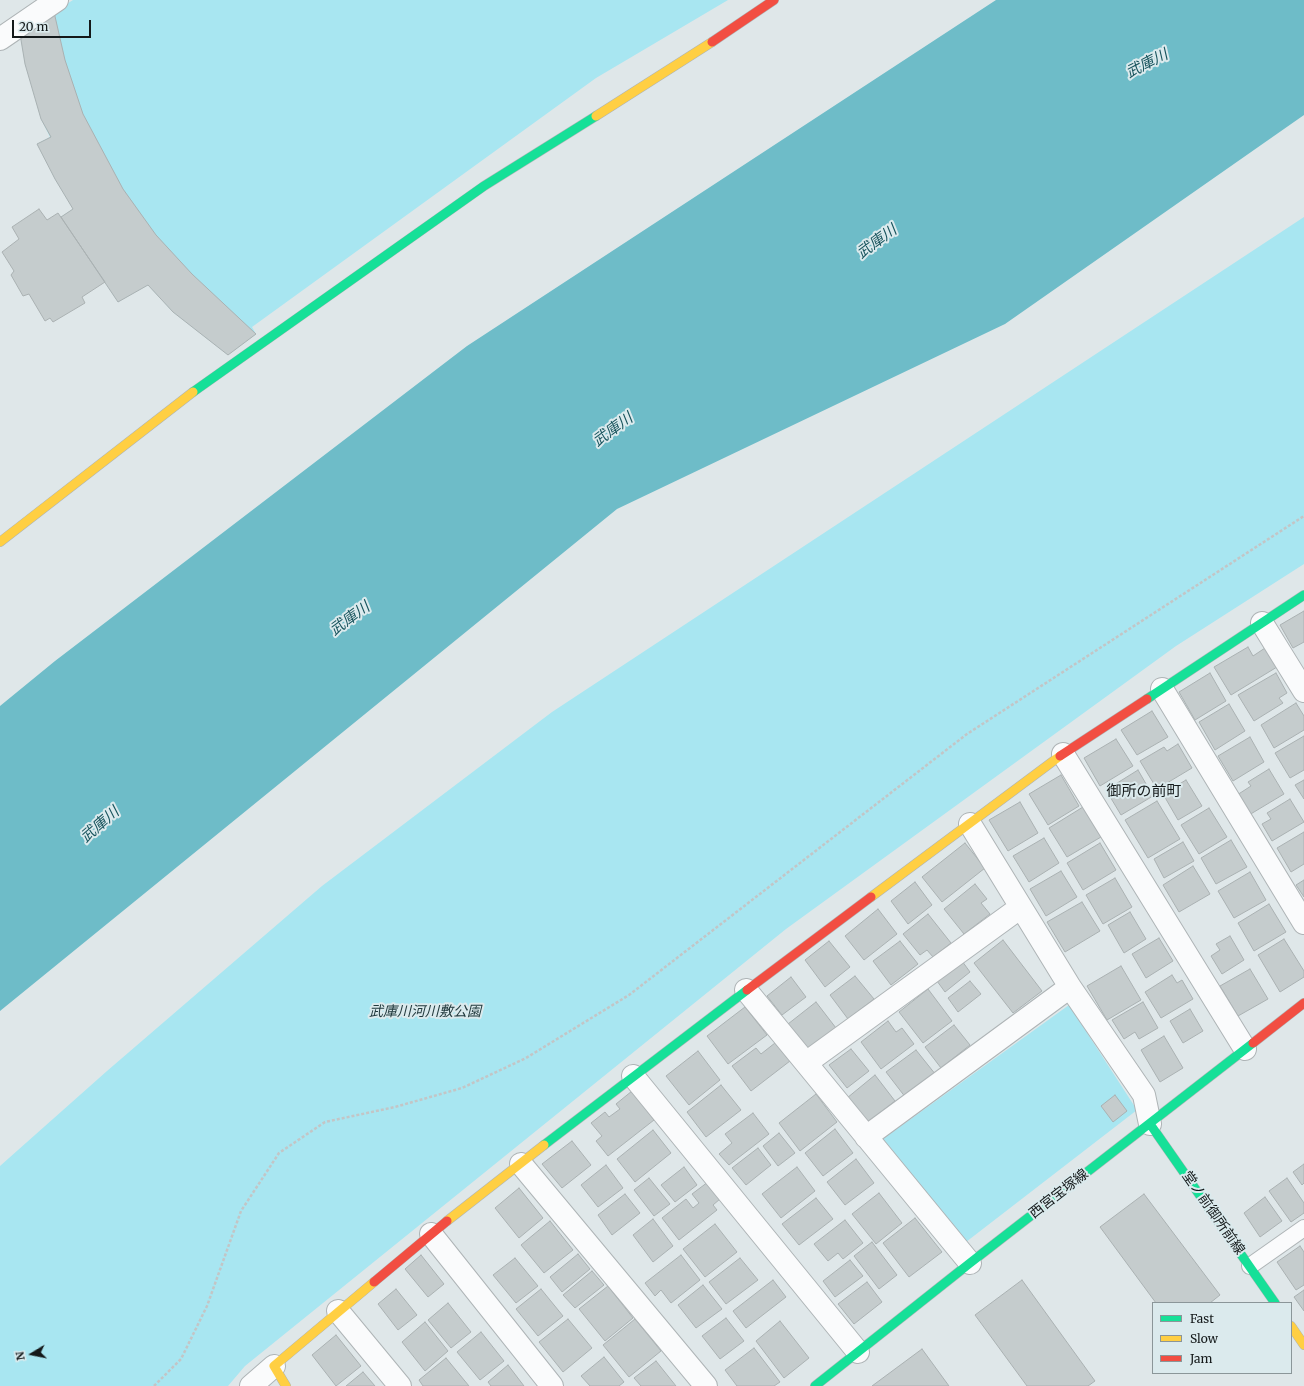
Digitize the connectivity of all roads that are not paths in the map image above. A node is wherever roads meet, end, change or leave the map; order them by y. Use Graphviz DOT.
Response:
graph roads {
  1 [pos="57,0"];
  2 [pos="774,0"];
  3 [pos="0,39"];
  4 [pos="0,542"];
  5 [pos="1304,595"];
  6 [pos="1262,623"];
  7 [pos="1162,689"];
  8 [pos="1304,691"];
  9 [pos="1063,754"];
  10 [pos="970,824"];
  11 [pos="1021,907"];
  12 [pos="1304,923"];
  13 [pos="1070,988"];
  14 [pos="746,990"];
  15 [pos="1304,1004"];
  16 [pos="1245,1049"];
  17 [pos="806,1063"];
  18 [pos="633,1076"];
  19 [pos="1150,1124"];
  20 [pos="866,1137"];
  21 [pos="521,1164"];
  22 [pos="1304,1228"];
  23 [pos="431,1234"];
  24 [pos="970,1263"];
  25 [pos="1250,1266"];
  26 [pos="1274,1302"];
  27 [pos="338,1311"];
  28 [pos="1292,1327"];
  29 [pos="1304,1345"];
  30 [pos="858,1352"];
  31 [pos="274,1366"];
  32 [pos="251,1386"];
  33 [pos="286,1386"];
  34 [pos="400,1386"];
  35 [pos="552,1386"];
  36 [pos="706,1386"];
  37 [pos="815,1386"];
  1 -- 3 [label="street"];
  2 -- 4 [label="street"];
  5 -- 6 [label="street"];
  6 -- 7 [label="street"];
  6 -- 8 [label="street"];
  7 -- 9 [label="street"];
  7 -- 12 [label="street"];
  9 -- 10 [label="street"];
  9 -- 16 [label="street"];
  10 -- 11 [label="street"];
  10 -- 14 [label="street"];
  11 -- 13 [label="street"];
  11 -- 17 [label="street"];
  13 -- 19 [label="street"];
  13 -- 20 [label="street"];
  14 -- 17 [label="street"];
  14 -- 18 [label="street"];
  15 -- 16 [label="street, 西宮宝塚線"];
  16 -- 19 [label="street, 西宮宝塚線"];
  17 -- 20 [label="street"];
  18 -- 21 [label="street"];
  18 -- 30 [label="street"];
  19 -- 24 [label="street, 西宮宝塚線"];
  19 -- 25 [label="street, 堂ノ前御所前線"];
  20 -- 24 [label="street"];
  21 -- 23 [label="street"];
  21 -- 36 [label="street"];
  22 -- 25 [label="lane"];
  23 -- 27 [label="street"];
  23 -- 35 [label="street"];
  24 -- 30 [label="street, 西宮宝塚線"];
  25 -- 26 [label="street, 堂ノ前御所前線"];
  27 -- 31 [label="street"];
  27 -- 34 [label="street"];
  28 -- 29 [label="street"];
  30 -- 37 [label="street, 西宮宝塚線"];
  31 -- 32 [label="street"];
  31 -- 33 [label="street"];
}
